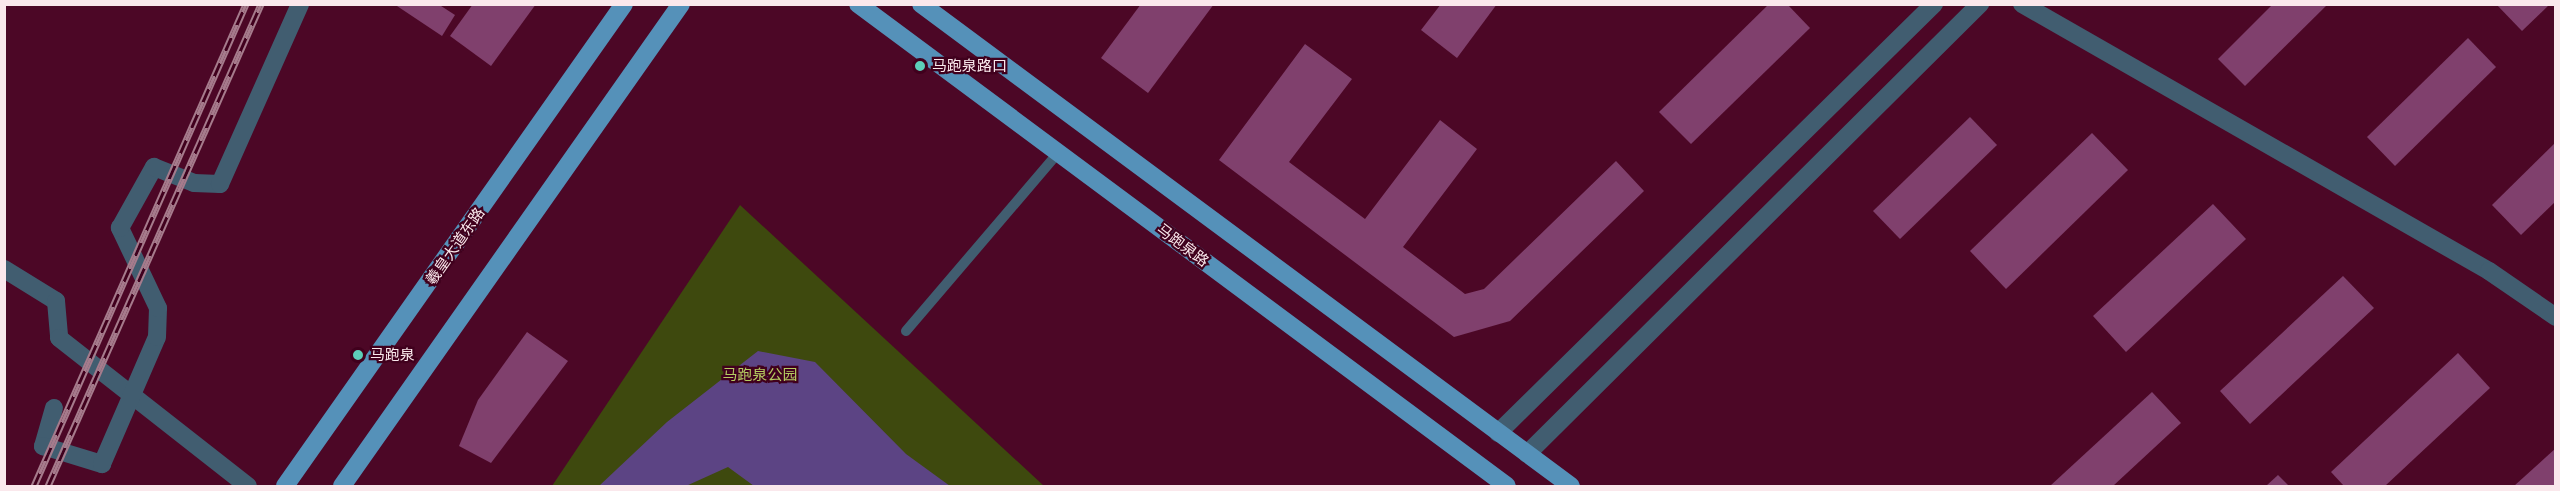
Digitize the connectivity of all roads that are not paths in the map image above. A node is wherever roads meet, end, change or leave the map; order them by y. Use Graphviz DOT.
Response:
graph roads {
  1 [pos="300,4"];
  2 [pos="624,4"];
  3 [pos="681,4"];
  4 [pos="858,4"];
  5 [pos="921,4"];
  6 [pos="1934,4"];
  7 [pos="1980,4"];
  8 [pos="2022,4"];
  9 [pos="1058,153"];
  10 [pos="4,269"];
  11 [pos="2556,317"];
  12 [pos="906,331"];
  13 [pos="134,397"];
  14 [pos="54,408"];
  15 [pos="1498,433"];
  16 [pos="1527,454"];
  17 [pos="248,486"];
  18 [pos="285,486"];
  19 [pos="342,486"];
  20 [pos="1507,486"];
  21 [pos="1571,486"];
  1 -- 13 [label="street"];
  2 -- 18 [label="main road, 羲皇大道东路"];
  3 -- 19 [label="main road"];
  4 -- 9 [label="main road, 马跑泉路"];
  5 -- 15 [label="main road"];
  6 -- 15 [label="street"];
  7 -- 16 [label="street"];
  8 -- 11 [label="street"];
  9 -- 12 [label="lane"];
  9 -- 20 [label="main road, 马跑泉路"];
  10 -- 13 [label="street"];
  13 -- 14 [label="street"];
  13 -- 17 [label="street"];
  15 -- 16 [label="main road"];
  16 -- 21 [label="main road"];
}
